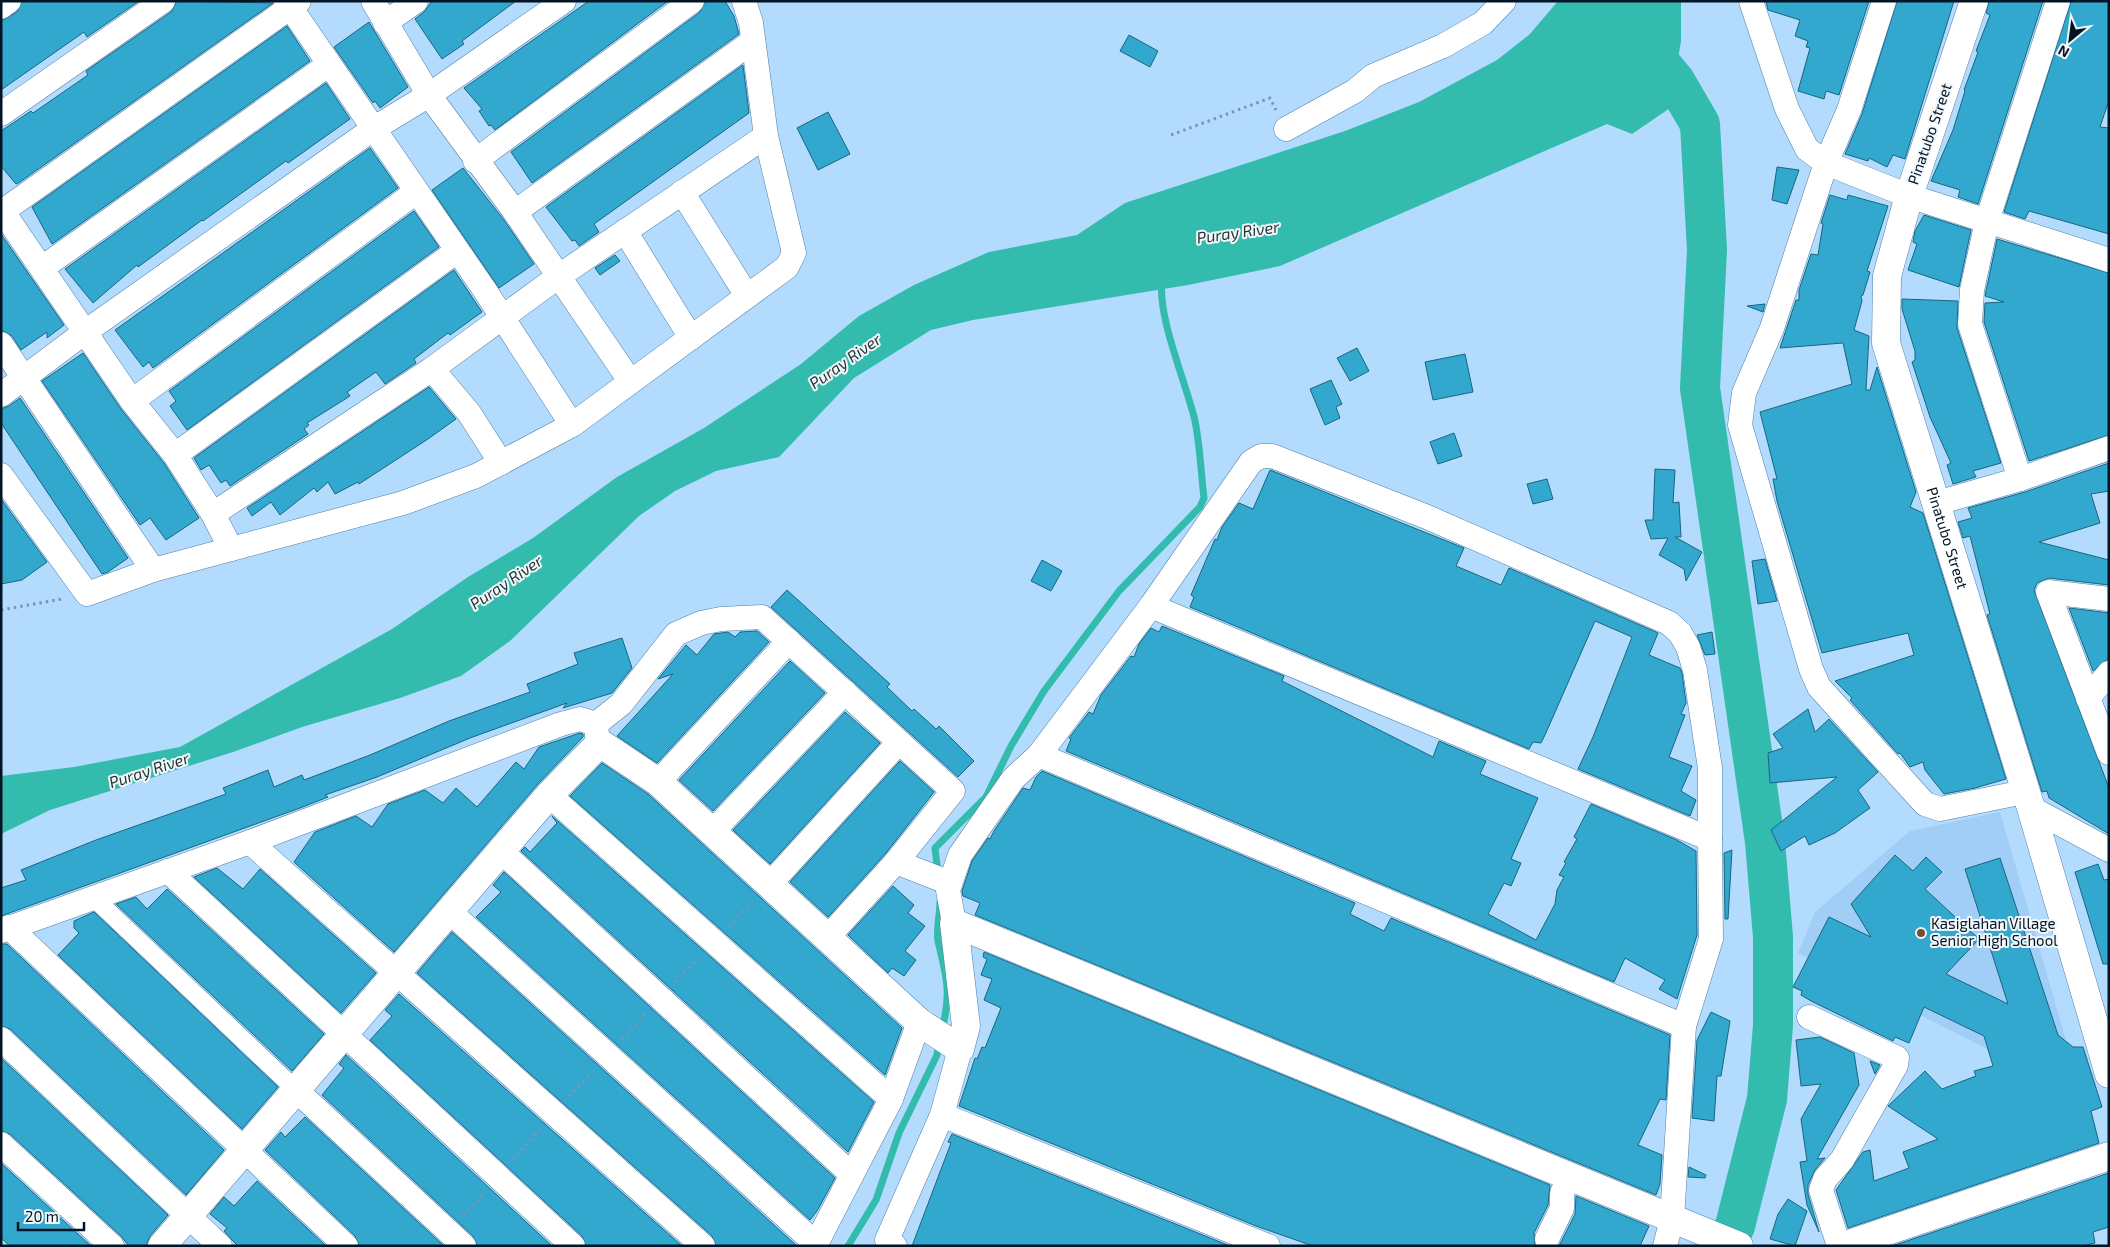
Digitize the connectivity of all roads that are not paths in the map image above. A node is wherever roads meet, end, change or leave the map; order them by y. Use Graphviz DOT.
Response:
graph roads {
  1 [pos="9,1"];
  2 [pos="163,1"];
  3 [pos="373,1"];
  4 [pos="416,1"];
  5 [pos="564,1"];
  6 [pos="692,1"];
  7 [pos="744,1"];
  8 [pos="1504,1"];
  9 [pos="1752,1"];
  10 [pos="1884,1"];
  11 [pos="1974,1"];
  12 [pos="2058,1"];
  13 [pos="292,3"];
  14 [pos="1,7"];
  15 [pos="385,23"];
  16 [pos="753,41"];
  17 [pos="328,65"];
  18 [pos="429,95"];
  19 [pos="1,114"];
  20 [pos="373,129"];
  21 [pos="1286,129"];
  22 [pos="766,136"];
  23 [pos="475,161"];
  24 [pos="1826,163"];
  25 [pos="416,192"];
  26 [pos="682,192"];
  27 [pos="1909,196"];
  28 [pos="2,210"];
  29 [pos="515,212"];
  30 [pos="1987,221"];
  31 [pos="625,231"];
  32 [pos="457,251"];
  33 [pos="2109,260"];
  34 [pos="42,268"];
  35 [pos="559,276"];
  36 [pos="747,296"];
  37 [pos="502,319"];
  38 [pos="85,332"];
  39 [pos="691,338"];
  40 [pos="1,344"];
  41 [pos="432,368"];
  42 [pos="25,377"];
  43 [pos="630,381"];
  44 [pos="1,395"];
  45 [pos="132,402"];
  46 [pos="572,425"];
  47 [pos="2109,448"];
  48 [pos="175,455"];
  49 [pos="500,463"];
  50 [pos="1,475"];
  51 [pos="2020,479"];
  52 [pos="1937,503"];
  53 [pos="213,514"];
  54 [pos="231,549"];
  55 [pos="153,570"];
  56 [pos="2109,599"];
  57 [pos="1151,606"];
  58 [pos="789,641"];
  59 [pos="2109,673"];
  60 [pos="845,692"];
  61 [pos="2088,698"];
  62 [pos="597,735"];
  63 [pos="899,742"];
  64 [pos="2109,753"];
  65 [pos="1040,755"];
  66 [pos="658,782"];
  67 [pos="549,795"];
  68 [pos="2028,800"];
  69 [pos="712,832"];
  70 [pos="1710,839"];
  71 [pos="250,842"];
  72 [pos="2109,850"];
  73 [pos="501,851"];
  74 [pos="896,862"];
  75 [pos="168,871"];
  76 [pos="945,882"];
  77 [pos="770,884"];
  78 [pos="94,898"];
  79 [pos="450,912"];
  80 [pos="954,923"];
  81 [pos="5,929"];
  82 [pos="828,937"];
  83 [pos="397,973"];
  84 [pos="1809,1016"];
  85 [pos="1684,1026"];
  86 [pos="345,1033"];
  87 [pos="939,1036"];
  88 [pos="1,1039"];
  89 [pos="2109,1074"];
  90 [pos="296,1090"];
  91 [pos="891,1099"];
  92 [pos="942,1116"];
  93 [pos="1,1144"];
  94 [pos="244,1151"];
  95 [pos="2109,1156"];
  96 [pos="851,1174"];
  97 [pos="1570,1177"];
  98 [pos="188,1216"];
  99 [pos="1672,1219"];
  100 [pos="1547,1239"];
  101 [pos="816,1245"];
  102 [pos="112,1246"];
  103 [pos="162,1246"];
  104 [pos="220,1246"];
  105 [pos="346,1246"];
  106 [pos="464,1246"];
  107 [pos="573,1246"];
  108 [pos="703,1246"];
  109 [pos="895,1246"];
  110 [pos="1268,1246"];
  111 [pos="1665,1246"];
  112 [pos="1739,1246"];
  113 [pos="1841,1246"];
  1 -- 14 [label="street"];
  2 -- 19 [label="street"];
  3 -- 15 [label="street"];
  4 -- 15 [label="street"];
  5 -- 18 [label="street"];
  6 -- 23 [label="street"];
  7 -- 16 [label="street"];
  8 -- 21 [label="street"];
  9 -- 24 [label="street"];
  10 -- 24 [label="street"];
  11 -- 27 [label="street, Pinatubo Street"];
  12 -- 30 [label="street"];
  13 -- 17 [label="street"];
  13 -- 28 [label="street"];
  15 -- 18 [label="street"];
  16 -- 22 [label="street"];
  16 -- 29 [label="street"];
  17 -- 20 [label="street"];
  17 -- 34 [label="street"];
  18 -- 20 [label="street"];
  18 -- 23 [label="street"];
  20 -- 25 [label="street"];
  20 -- 38 [label="street"];
  22 -- 26 [label="street"];
  22 -- 36 [label="street"];
  23 -- 29 [label="street"];
  24 -- 27 [label="street"];
  24 -- 68 [label="street"];
  25 -- 32 [label="street"];
  25 -- 45 [label="street"];
  26 -- 31 [label="street"];
  26 -- 36 [label="street"];
  27 -- 30 [label="street"];
  27 -- 52 [label="street, Pinatubo Street"];
  28 -- 34 [label="street"];
  29 -- 35 [label="street"];
  30 -- 33 [label="street"];
  30 -- 51 [label="street"];
  31 -- 35 [label="street"];
  31 -- 39 [label="street"];
  32 -- 37 [label="street"];
  32 -- 48 [label="street"];
  34 -- 38 [label="street"];
  35 -- 37 [label="street"];
  35 -- 43 [label="street"];
  36 -- 39 [label="street"];
  37 -- 41 [label="street"];
  37 -- 46 [label="street"];
  38 -- 42 [label="street"];
  38 -- 45 [label="street"];
  39 -- 43 [label="street"];
  40 -- 42 [label="street"];
  41 -- 49 [label="street"];
  41 -- 53 [label="street"];
  42 -- 44 [label="street"];
  42 -- 55 [label="street"];
  43 -- 46 [label="street"];
  45 -- 48 [label="street"];
  46 -- 49 [label="street"];
  47 -- 51 [label="street"];
  48 -- 53 [label="street"];
  49 -- 54 [label="street"];
  50 -- 55 [label="street"];
  51 -- 52 [label="street"];
  52 -- 68 [label="street, Pinatubo Street"];
  53 -- 54 [label="street"];
  54 -- 55 [label="street"];
  56 -- 61 [label="street"];
  57 -- 65 [label="street"];
  57 -- 70 [label="street"];
  57 -- 70 [label="street"];
  58 -- 60 [label="street"];
  58 -- 62 [label="street"];
  58 -- 66 [label="street"];
  59 -- 61 [label="street"];
  60 -- 63 [label="street"];
  60 -- 69 [label="street"];
  61 -- 64 [label="street"];
  62 -- 66 [label="street"];
  62 -- 67 [label="street"];
  62 -- 71 [label="street"];
  63 -- 74 [label="street"];
  63 -- 77 [label="street"];
  65 -- 76 [label="street"];
  65 -- 85 [label="street"];
  66 -- 69 [label="street"];
  67 -- 73 [label="street"];
  67 -- 91 [label="street"];
  68 -- 72 [label="street"];
  68 -- 89 [label="street, Pinatubo Street"];
  69 -- 77 [label="street"];
  70 -- 85 [label="street"];
  71 -- 75 [label="street"];
  71 -- 83 [label="street"];
  73 -- 79 [label="street"];
  73 -- 96 [label="street"];
  74 -- 76 [label="street"];
  74 -- 82 [label="street"];
  75 -- 78 [label="street"];
  75 -- 86 [label="street"];
  76 -- 80 [label="street"];
  77 -- 82 [label="street"];
  78 -- 81 [label="street"];
  78 -- 90 [label="street"];
  79 -- 83 [label="street"];
  79 -- 101 [label="street"];
  80 -- 87 [label="street"];
  80 -- 97 [label="street"];
  81 -- 94 [label="street"];
  82 -- 87 [label="street"];
  83 -- 86 [label="street"];
  83 -- 108 [label="street"];
  84 -- 113 [label="street"];
  85 -- 99 [label="street"];
  86 -- 90 [label="street"];
  86 -- 107 [label="street"];
  87 -- 91 [label="street"];
  87 -- 92 [label="street"];
  88 -- 98 [label="street"];
  90 -- 94 [label="street"];
  90 -- 106 [label="street"];
  91 -- 96 [label="street"];
  92 -- 109 [label="street"];
  92 -- 110 [label="street"];
  93 -- 102 [label="street"];
  94 -- 98 [label="street"];
  94 -- 105 [label="street"];
  95 -- 113 [label="street"];
  96 -- 101 [label="street"];
  97 -- 99 [label="street"];
  97 -- 100 [label="street"];
  98 -- 103 [label="street"];
  98 -- 104 [label="street"];
  99 -- 111 [label="street"];
  99 -- 112 [label="street"];
}
